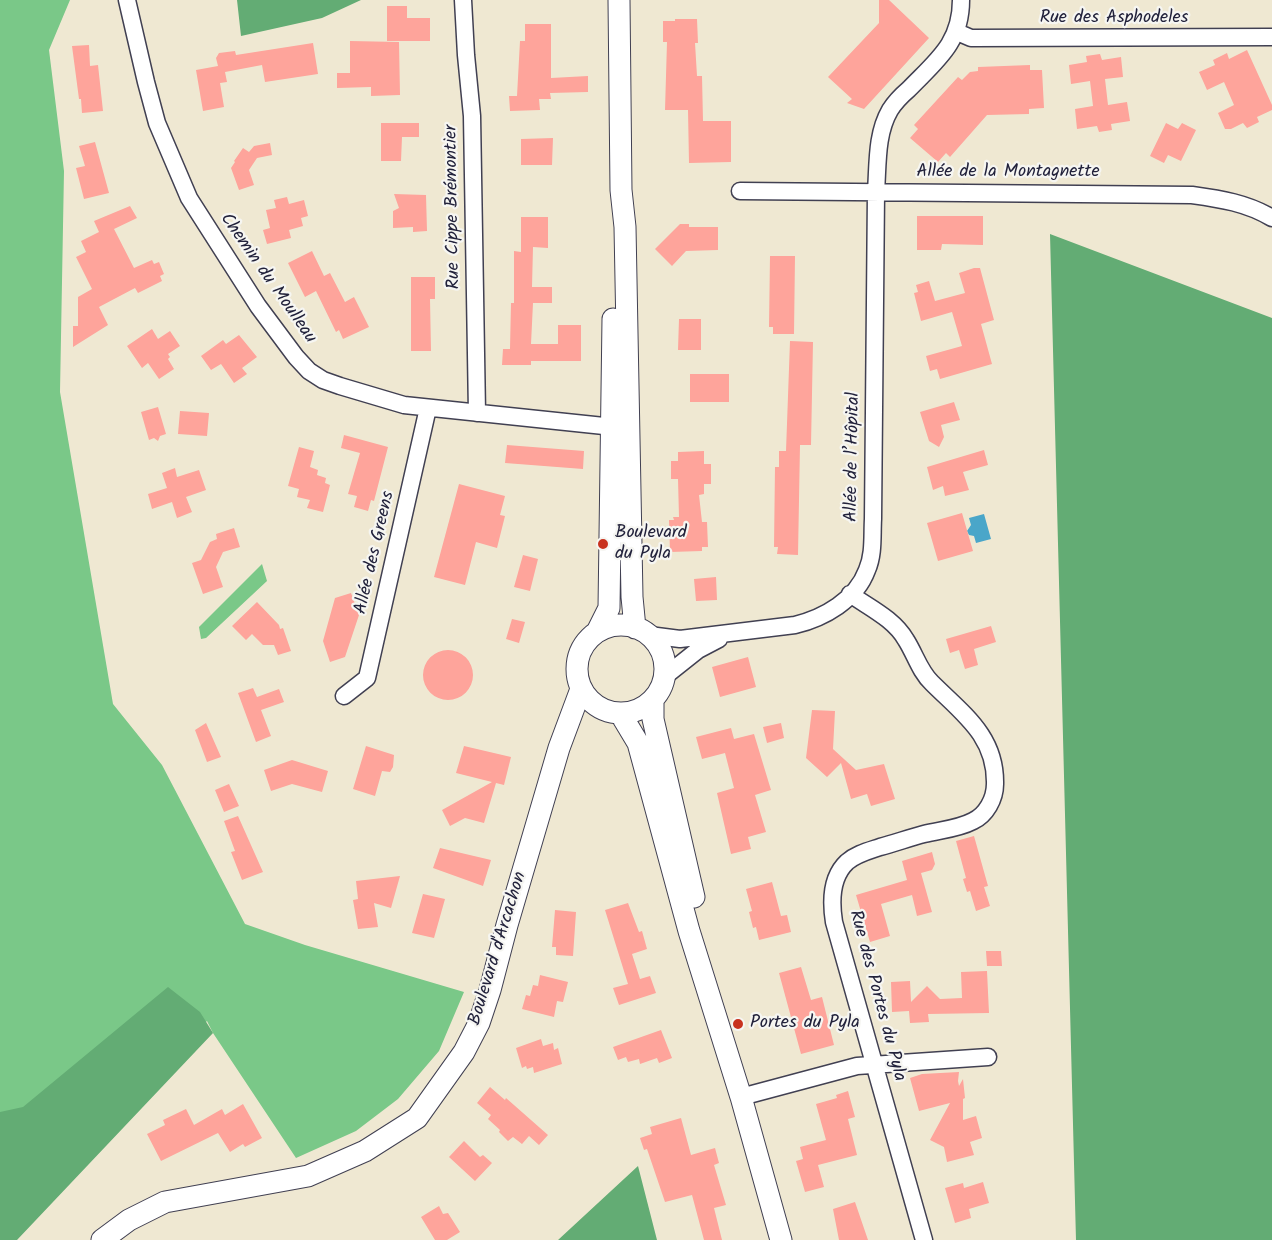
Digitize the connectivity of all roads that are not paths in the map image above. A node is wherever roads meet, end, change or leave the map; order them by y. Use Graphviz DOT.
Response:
graph roads {
  1 [pos="127,0"];
  2 [pos="463,0"];
  3 [pos="620,0"];
  4 [pos="961,0"];
  5 [pos="957,32"];
  6 [pos="1272,37"];
  7 [pos="740,191"];
  8 [pos="876,192"];
  9 [pos="1272,218"];
  10 [pos="428,408"];
  11 [pos="477,413"];
  12 [pos="621,428"];
  13 [pos="850,594"];
  14 [pos="597,632"];
  15 [pos="642,632"];
  16 [pos="737,633"];
  17 [pos="664,677"];
  18 [pos="581,689"];
  19 [pos="344,696"];
  20 [pos="653,700"];
  21 [pos="614,712"];
  22 [pos="559,748"];
  23 [pos="988,1057"];
  24 [pos="874,1064"];
  25 [pos="739,1090"];
  26 [pos="102,1240"];
  27 [pos="781,1240"];
  28 [pos="924,1240"];
  1 -- 10 [label="street, Chemin du Moulleau"];
  2 -- 11 [label="street, Rue Cippe Brémontier"];
  3 -- 12 [label="main road"];
  4 -- 5 [label="street"];
  5 -- 6 [label="street, Rue des Asphodeles"];
  5 -- 8 [label="street, Allée de l’Hôpital"];
  7 -- 8 [label="street, Allée de la Montagnette"];
  8 -- 9 [label="street, Allée de la Montagnette"];
  8 -- 13 [label="street, Allée de l’Hôpital"];
  10 -- 11 [label="street, Chemin du Moulleau"];
  10 -- 19 [label="street, Allée des Greens"];
  11 -- 12 [label="street, Chemin du Moulleau"];
  12 -- 14 [label="main road"];
  12 -- 15 [label="main road"];
  13 -- 16 [label="street, Allée de l’Hôpital"];
  13 -- 24 [label="street, Rue des Portes du Pyla"];
  14 -- 15 [label="main road"];
  14 -- 18 [label="main road"];
  15 -- 16 [label="street, Allée de l’Hôpital"];
  15 -- 17 [label="main road"];
  16 -- 17 [label="street, Allée de l’Hôpital"];
  17 -- 20 [label="main road"];
  18 -- 21 [label="main road"];
  18 -- 22 [label="main road, Boulevard d'Arcachon"];
  20 -- 21 [label="main road"];
  20 -- 25 [label="main road"];
  21 -- 22 [label="main road, Boulevard d'Arcachon"];
  21 -- 25 [label="main road"];
  22 -- 26 [label="main road, Boulevard d'Arcachon"];
  23 -- 24 [label="street"];
  24 -- 25 [label="street"];
  24 -- 28 [label="street, Rue des Portes du Pyla"];
  25 -- 27 [label="main road"];
}
